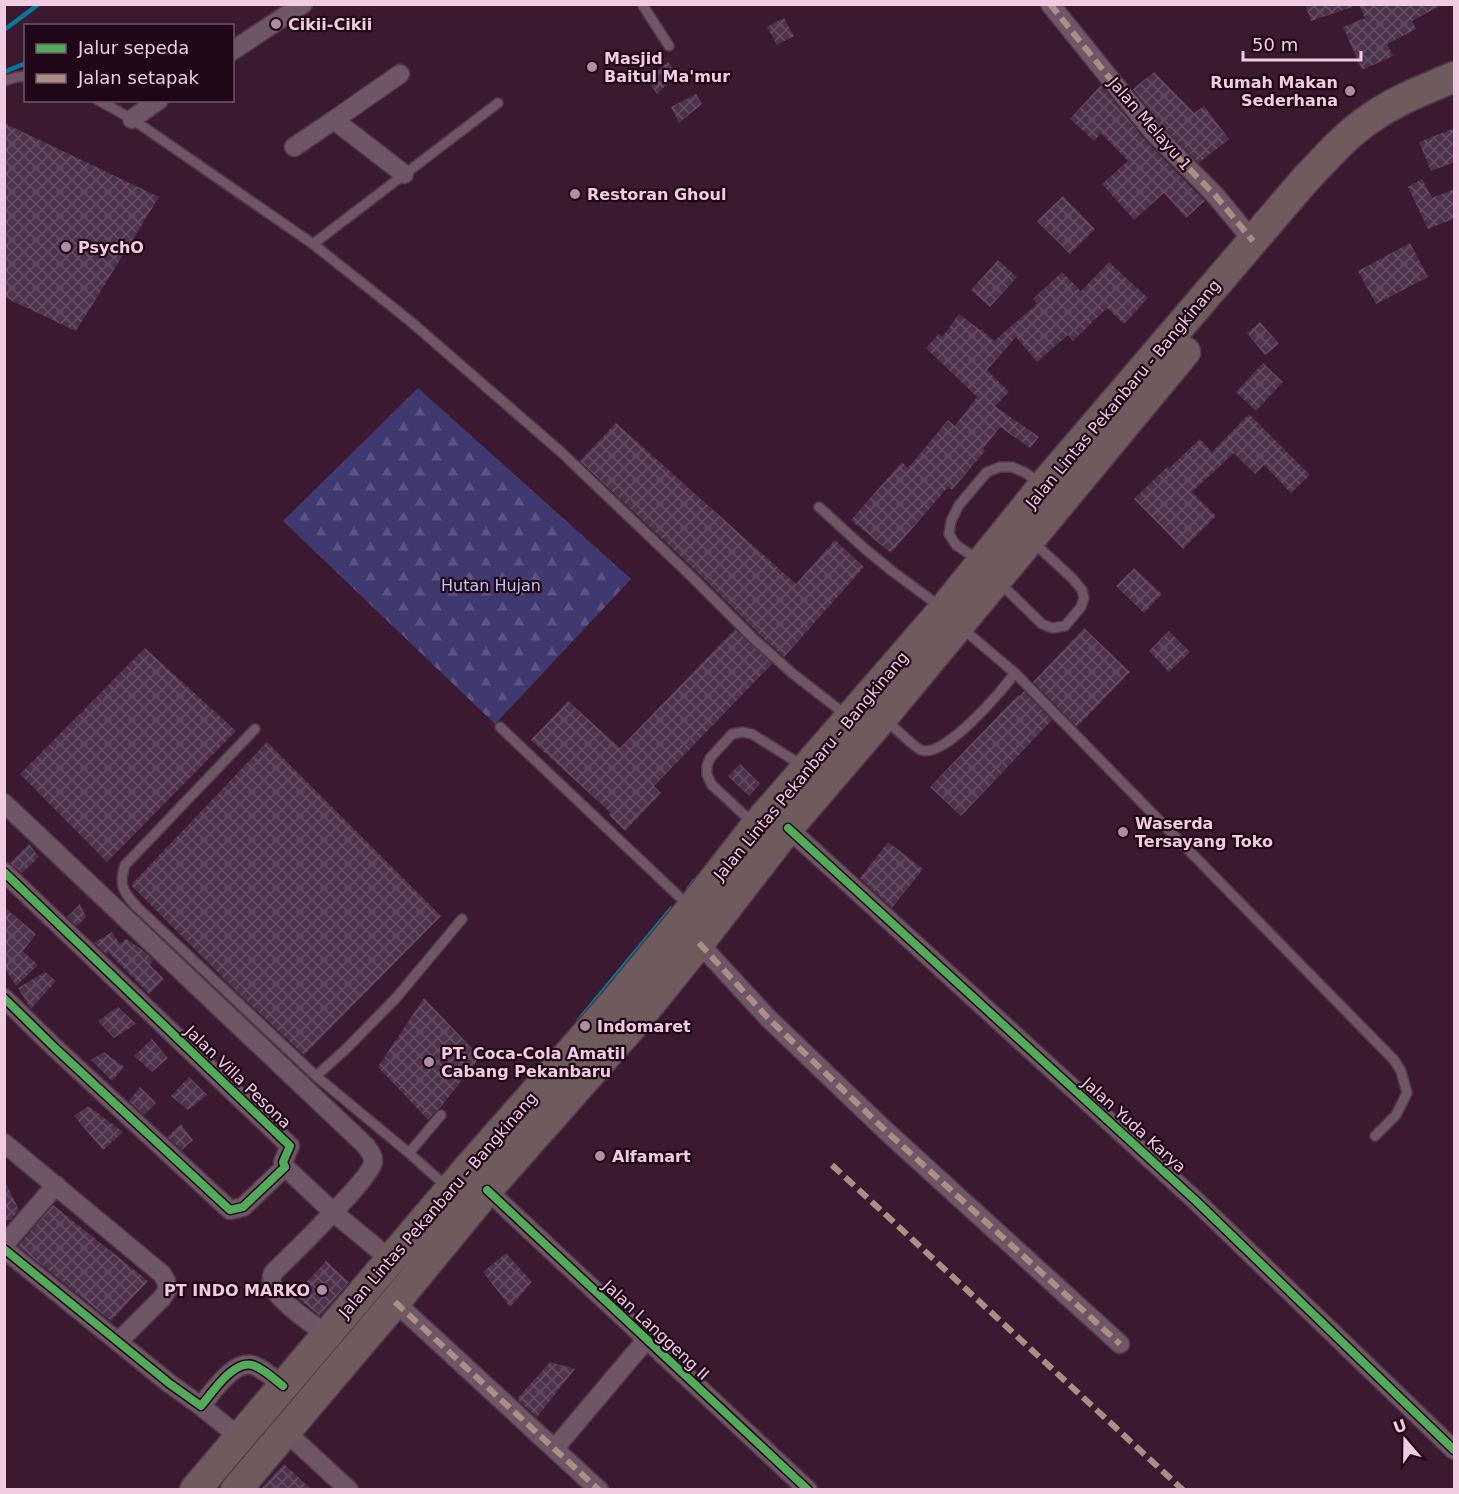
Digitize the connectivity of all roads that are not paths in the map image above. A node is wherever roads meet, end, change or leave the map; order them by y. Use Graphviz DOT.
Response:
graph roads {
  1 [pos="303,4"];
  2 [pos="642,4"];
  3 [pos="1050,4"];
  4 [pos="669,46"];
  5 [pos="234,50"];
  6 [pos="400,74"];
  7 [pos="24,76"];
  8 [pos="1455,77"];
  9 [pos="4,81"];
  10 [pos="1455,97"];
  11 [pos="102,102"];
  12 [pos="156,102"];
  13 [pos="498,103"];
  14 [pos="132,119"];
  15 [pos="334,120"];
  16 [pos="294,147"];
  17 [pos="404,174"];
  18 [pos="1253,241"];
  19 [pos="313,244"];
  20 [pos="1044,485"];
  21 [pos="819,507"];
  22 [pos="1031,540"];
  23 [pos="989,570"];
  24 [pos="951,617"];
  25 [pos="1015,673"];
  26 [pos="883,717"];
  27 [pos="850,718"];
  28 [pos="501,727"];
  29 [pos="255,729"];
  30 [pos="807,769"];
  31 [pos="4,803"];
  32 [pos="756,826"];
  33 [pos="789,828"];
  34 [pos="4,872"];
  35 [pos="692,908"];
  36 [pos="462,920"];
  37 [pos="699,944"];
  38 [pos="4,998"];
  39 [pos="626,1011"];
  40 [pos="316,1076"];
  41 [pos="441,1115"];
  42 [pos="1375,1136"];
  43 [pos="4,1143"];
  44 [pos="410,1153"];
  45 [pos="285,1167"];
  46 [pos="56,1185"];
  47 [pos="450,1190"];
  48 [pos="487,1190"];
  49 [pos="333,1212"];
  50 [pos="4,1247"];
  51 [pos="391,1260"];
  52 [pos="395,1302"];
  53 [pos="327,1334"];
  54 [pos="646,1340"];
  55 [pos="118,1342"];
  56 [pos="1120,1344"];
  57 [pos="283,1386"];
  58 [pos="201,1406"];
  59 [pos="286,1432"];
  60 [pos="239,1437"];
  61 [pos="555,1448"];
  62 [pos="1455,1450"];
  63 [pos="195,1490"];
  64 [pos="236,1490"];
  65 [pos="349,1490"];
  66 [pos="599,1490"];
  67 [pos="808,1490"];
  1 -- 5 [label="street"];
  2 -- 4 [label="lane"];
  3 -- 18 [label="street, Jalan Melayu 1"];
  6 -- 15 [label="street"];
  7 -- 9 [label="lane"];
  8 -- 18 [label="highway, Jalan Lintas Pekanbaru - Bangkinang"];
  10 -- 22 [label="highway, Jalan Lintas Pekanbaru - Bangkinang"];
  11 -- 14 [label="lane"];
  12 -- 14 [label="street"];
  13 -- 17 [label="lane"];
  14 -- 19 [label="lane"];
  15 -- 16 [label="street"];
  15 -- 17 [label="street"];
  17 -- 19 [label="lane"];
  18 -- 20 [label="highway, Jalan Lintas Pekanbaru - Bangkinang"];
  19 -- 27 [label="lane"];
  20 -- 23 [label="highway, Jalan Lintas Pekanbaru - Bangkinang"];
  20 -- 23 [label="lane"];
  21 -- 24 [label="lane"];
  22 -- 23 [label="highway, Jalan Lintas Pekanbaru - Bangkinang"];
  22 -- 23 [label="lane"];
  23 -- 24 [label="highway, Jalan Lintas Pekanbaru - Bangkinang"];
  24 -- 25 [label="lane"];
  24 -- 26 [label="highway, Jalan Lintas Pekanbaru - Bangkinang"];
  24 -- 27 [label="highway, Jalan Lintas Pekanbaru - Bangkinang"];
  25 -- 26 [label="lane"];
  25 -- 42 [label="lane"];
  26 -- 33 [label="highway, Jalan Lintas Pekanbaru - Bangkinang"];
  27 -- 30 [label="highway, Jalan Lintas Pekanbaru - Bangkinang"];
  28 -- 35 [label="lane"];
  29 -- 40 [label="lane"];
  30 -- 32 [label="highway, Jalan Lintas Pekanbaru - Bangkinang"];
  30 -- 32 [label="lane"];
  31 -- 49 [label="street"];
  32 -- 35 [label="highway, Jalan Lintas Pekanbaru - Bangkinang"];
  33 -- 37 [label="highway, Jalan Lintas Pekanbaru - Bangkinang"];
  33 -- 62 [label="street, Jalan Yuda Karya"];
  34 -- 45 [label="street, Jalan Villa Pesona"];
  35 -- 39 [label="highway, Jalan Lintas Pekanbaru - Bangkinang"];
  36 -- 40 [label="lane"];
  37 -- 39 [label="highway, Jalan Lintas Pekanbaru - Bangkinang"];
  37 -- 56 [label="street"];
  38 -- 45 [label="street"];
  39 -- 47 [label="highway, Jalan Lintas Pekanbaru - Bangkinang"];
  39 -- 48 [label="highway, Jalan Lintas Pekanbaru - Bangkinang"];
  40 -- 44 [label="lane"];
  41 -- 44 [label="lane"];
  43 -- 46 [label="street"];
  44 -- 47 [label="lane"];
  45 -- 49 [label="street"];
  46 -- 50 [label="street"];
  46 -- 55 [label="street"];
  47 -- 51 [label="highway, Jalan Lintas Pekanbaru - Bangkinang"];
  48 -- 52 [label="highway, Jalan Lintas Pekanbaru - Bangkinang"];
  48 -- 54 [label="street, Jalan Langgeng II"];
  49 -- 51 [label="street"];
  49 -- 53 [label="street"];
  50 -- 55 [label="street"];
  51 -- 53 [label="highway, Jalan Lintas Pekanbaru - Bangkinang"];
  52 -- 59 [label="highway, Jalan Lintas Pekanbaru - Bangkinang"];
  52 -- 61 [label="street"];
  53 -- 57 [label="highway, Jalan Lintas Pekanbaru - Bangkinang"];
  54 -- 61 [label="street"];
  54 -- 67 [label="street, Jalan Langgeng II"];
  55 -- 58 [label="street"];
  57 -- 58 [label="street"];
  57 -- 60 [label="highway, Jalan Lintas Pekanbaru - Bangkinang"];
  58 -- 60 [label="street"];
  59 -- 64 [label="highway, Jalan Lintas Pekanbaru - Bangkinang"];
  59 -- 65 [label="street"];
  60 -- 63 [label="highway, Jalan Lintas Pekanbaru - Bangkinang"];
  61 -- 66 [label="street"];
}
